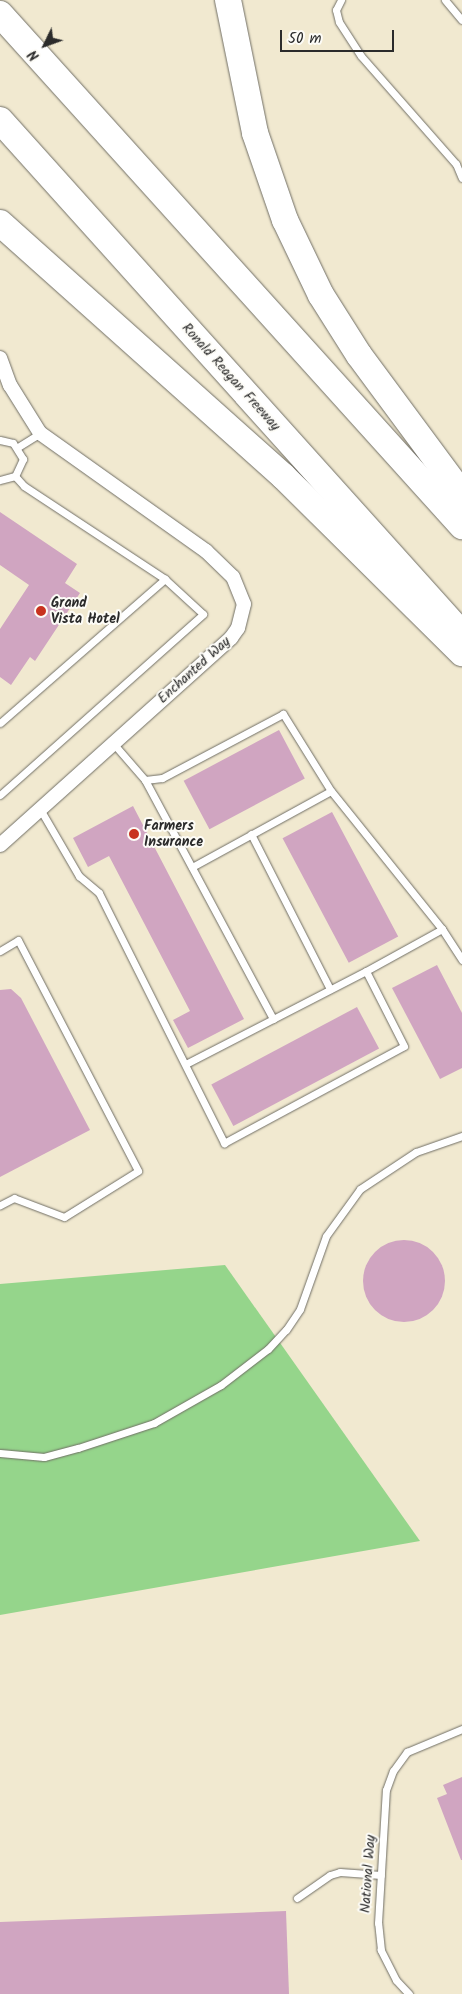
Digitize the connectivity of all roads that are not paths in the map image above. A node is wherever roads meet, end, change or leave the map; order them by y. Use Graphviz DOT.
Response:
graph roads {
  1 [pos="228,0"];
  2 [pos="341,0"];
  3 [pos="445,0"];
  4 [pos="0,14"];
  5 [pos="462,20"];
  6 [pos="0,120"];
  7 [pos="462,178"];
  8 [pos="0,222"];
  9 [pos="0,358"];
  10 [pos="40,433"];
  11 [pos="0,440"];
  12 [pos="18,447"];
  13 [pos="15,476"];
  14 [pos="0,480"];
  15 [pos="462,494"];
  16 [pos="462,526"];
  17 [pos="165,579"];
  18 [pos="462,634"];
  19 [pos="462,653"];
  20 [pos="0,723"];
  21 [pos="113,743"];
  22 [pos="145,780"];
  23 [pos="332,791"];
  24 [pos="0,795"];
  25 [pos="40,809"];
  26 [pos="251,834"];
  27 [pos="0,845"];
  28 [pos="192,867"];
  29 [pos="442,929"];
  30 [pos="0,951"];
  31 [pos="462,960"];
  32 [pos="366,971"];
  33 [pos="330,989"];
  34 [pos="273,1018"];
  35 [pos="186,1064"];
  36 [pos="462,1136"];
  37 [pos="0,1205"];
  38 [pos="0,1453"];
  39 [pos="462,1729"];
  40 [pos="381,1874"];
  41 [pos="297,1898"];
  42 [pos="409,1994"];
  1 -- 15 [label="highway"];
  2 -- 7 [label="lane"];
  3 -- 5 [label="lane"];
  4 -- 16 [label="highway"];
  6 -- 18 [label="highway, Ronald Reagan Freeway"];
  8 -- 19 [label="highway"];
  9 -- 10 [label="street, Enchanted Way"];
  10 -- 12 [label="lane"];
  10 -- 21 [label="street, Enchanted Way"];
  11 -- 12 [label="lane"];
  12 -- 13 [label="lane"];
  13 -- 14 [label="lane"];
  13 -- 17 [label="lane"];
  17 -- 20 [label="lane"];
  17 -- 24 [label="lane"];
  21 -- 22 [label="lane"];
  21 -- 25 [label="street, Enchanted Way"];
  22 -- 23 [label="lane"];
  22 -- 28 [label="lane"];
  23 -- 26 [label="lane"];
  23 -- 29 [label="lane"];
  25 -- 27 [label="street, Enchanted Way"];
  25 -- 35 [label="lane"];
  26 -- 28 [label="lane"];
  26 -- 33 [label="lane"];
  28 -- 34 [label="lane"];
  29 -- 31 [label="lane"];
  29 -- 32 [label="lane"];
  30 -- 37 [label="lane"];
  32 -- 33 [label="lane"];
  32 -- 35 [label="lane"];
  33 -- 34 [label="lane"];
  34 -- 35 [label="lane"];
  36 -- 38 [label="lane"];
  39 -- 40 [label="lane, National Way"];
  40 -- 41 [label="lane"];
  40 -- 42 [label="lane, National Way"];
}
